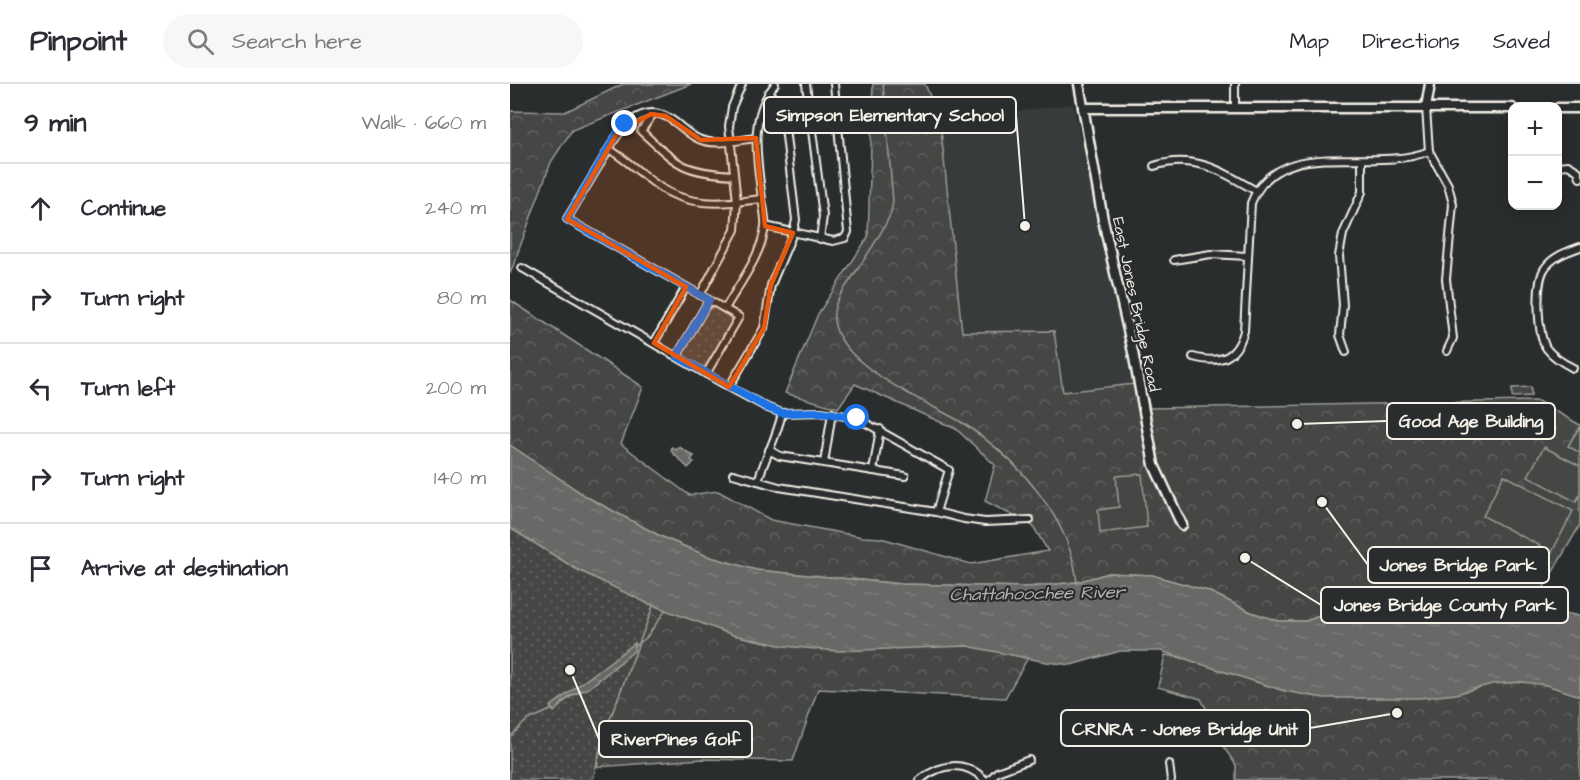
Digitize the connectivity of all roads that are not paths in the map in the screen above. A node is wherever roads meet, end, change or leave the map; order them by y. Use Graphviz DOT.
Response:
graph roads {
  1 [pos="742,84"];
  2 [pos="775,84"];
  3 [pos="806,84"];
  4 [pos="834,84"];
  5 [pos="1079,84"];
  6 [pos="1235,84"];
  7 [pos="1430,84"];
  8 [pos="768,93"];
  9 [pos="1235,107"];
  10 [pos="1083,108"];
  11 [pos="1426,108"];
  12 [pos="1508,108"];
  13 [pos="1562,108"];
  14 [pos="1580,108"];
  15 [pos="653,114"];
  16 [pos="756,138"];
  17 [pos="730,141"];
  18 [pos="609,149"];
  19 [pos="1429,151"];
  20 [pos="1362,160"];
  21 [pos="1154,166"];
  22 [pos="1562,166"];
  23 [pos="734,174"];
  24 [pos="1580,178"];
  25 [pos="1256,190"];
  26 [pos="762,199"];
  27 [pos="737,202"];
  28 [pos="765,226"];
  29 [pos="793,233"];
  30 [pos="819,239"];
  31 [pos="1580,247"];
  32 [pos="1247,256"];
  33 [pos="1174,260"];
  34 [pos="522,268"];
  35 [pos="686,286"];
  36 [pos="700,295"];
  37 [pos="709,300"];
  38 [pos="725,309"];
  39 [pos="654,343"];
  40 [pos="1447,351"];
  41 [pos="1346,352"];
  42 [pos="677,356"];
  43 [pos="1193,357"];
  44 [pos="1573,368"];
  45 [pos="706,374"];
  46 [pos="729,387"];
  47 [pos="782,413"];
  48 [pos="832,413"];
  49 [pos="880,429"];
  50 [pos="769,450"];
  51 [pos="824,463"];
  52 [pos="873,471"];
  53 [pos="734,474"];
  54 [pos="905,476"];
  55 [pos="758,481"];
  56 [pos="936,512"];
  57 [pos="1030,520"];
  58 [pos="1182,525"];
  59 [pos="1029,760"];
  60 [pos="1169,764"];
  61 [pos="920,780"];
  62 [pos="987,780"];
  63 [pos="1171,780"];
  1 -- 17 [label="street"];
  2 -- 8 [label="street"];
  3 -- 30 [label="street"];
  4 -- 30 [label="street"];
  5 -- 10 [label="street, East Jones Bridge Road"];
  6 -- 9 [label="street"];
  7 -- 11 [label="street"];
  8 -- 16 [label="street"];
  8 -- 29 [label="street"];
  9 -- 10 [label="street"];
  9 -- 11 [label="street"];
  10 -- 58 [label="street, East Jones Bridge Road"];
  11 -- 12 [label="street"];
  11 -- 19 [label="street"];
  13 -- 14 [label="street"];
  15 -- 17 [label="street"];
  15 -- 18 [label="street"];
  15 -- 23 [label="street"];
  16 -- 17 [label="street"];
  16 -- 26 [label="street"];
  17 -- 23 [label="street"];
  18 -- 27 [label="street"];
  18 -- 35 [label="street"];
  19 -- 20 [label="street"];
  19 -- 40 [label="street"];
  20 -- 25 [label="street"];
  20 -- 41 [label="street"];
  21 -- 25 [label="street"];
  22 -- 24 [label="street"];
  23 -- 27 [label="street"];
  25 -- 32 [label="street"];
  26 -- 27 [label="street"];
  26 -- 28 [label="street"];
  27 -- 36 [label="street"];
  28 -- 29 [label="street"];
  28 -- 38 [label="street"];
  29 -- 30 [label="street"];
  29 -- 46 [label="street"];
  31 -- 44 [label="street"];
  32 -- 33 [label="street"];
  32 -- 43 [label="street"];
  34 -- 39 [label="street"];
  35 -- 36 [label="street"];
  35 -- 39 [label="street"];
  36 -- 37 [label="street"];
  37 -- 38 [label="street"];
  37 -- 42 [label="street"];
  38 -- 45 [label="street"];
  39 -- 42 [label="street"];
  42 -- 45 [label="street"];
  45 -- 46 [label="street"];
  46 -- 47 [label="street"];
  47 -- 48 [label="street"];
  47 -- 50 [label="street"];
  48 -- 49 [label="street"];
  48 -- 51 [label="street"];
  49 -- 52 [label="street"];
  49 -- 56 [label="street"];
  50 -- 51 [label="street"];
  50 -- 55 [label="street"];
  51 -- 52 [label="street"];
  52 -- 54 [label="street"];
  53 -- 55 [label="street"];
  55 -- 56 [label="street"];
  56 -- 57 [label="street"];
  59 -- 62 [label="street"];
  60 -- 63 [label="street"];
  61 -- 62 [label="street"];
}
